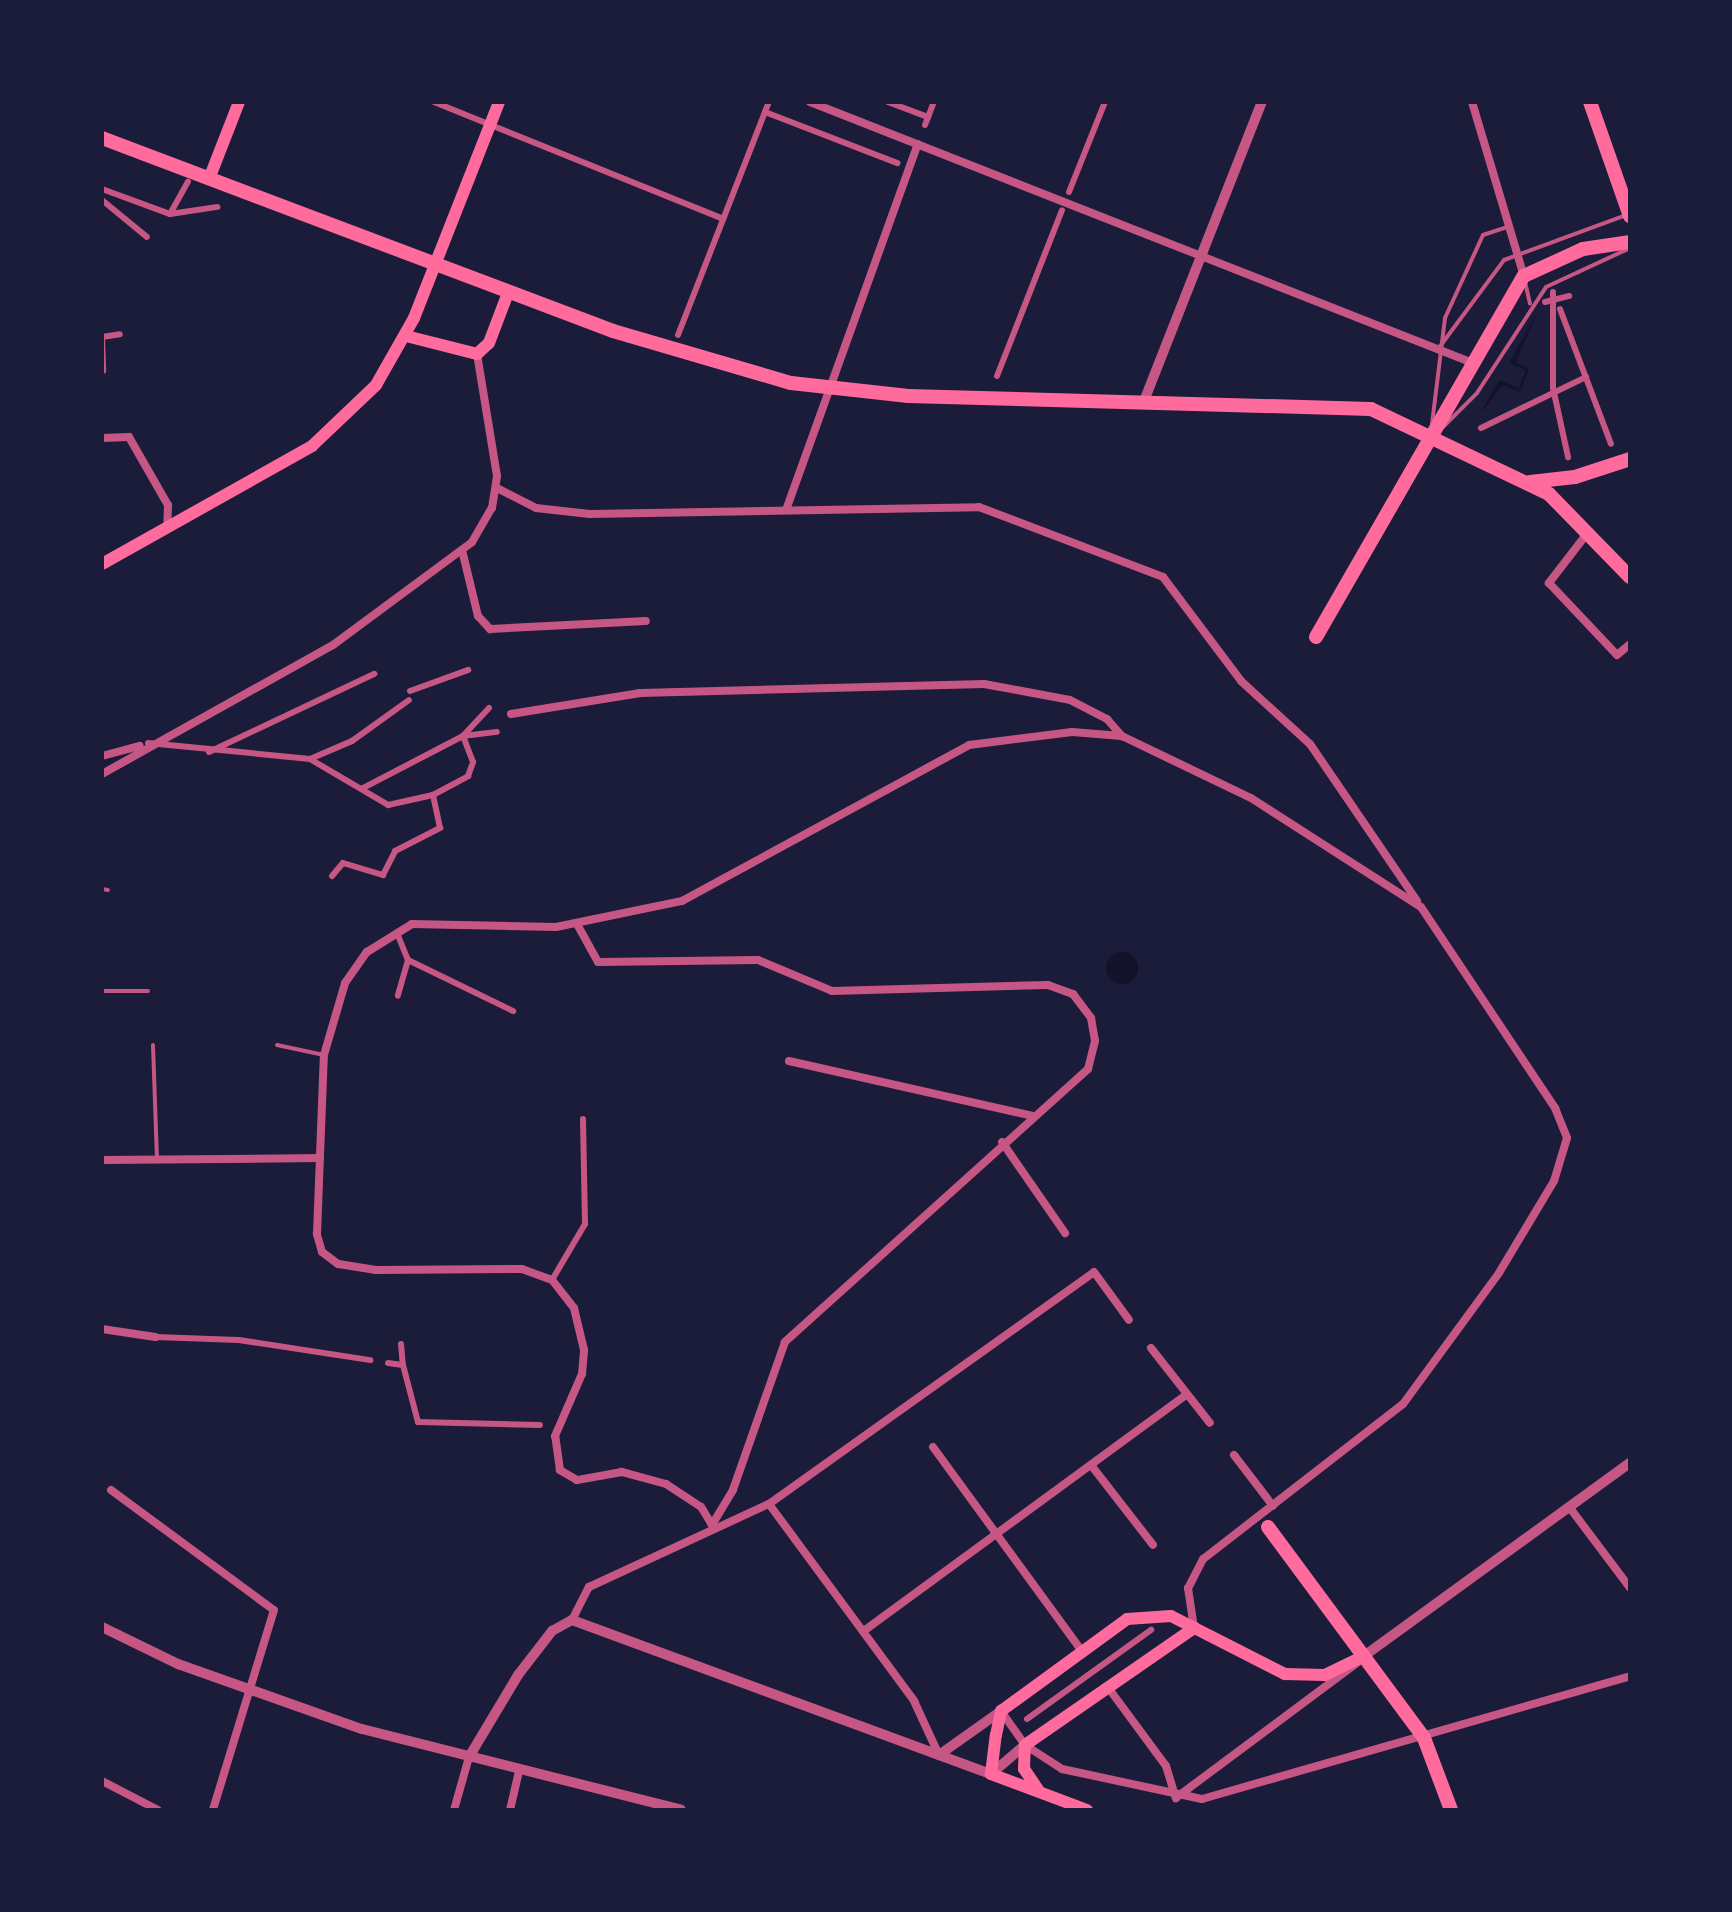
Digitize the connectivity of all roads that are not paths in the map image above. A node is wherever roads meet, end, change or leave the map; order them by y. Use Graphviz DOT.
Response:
graph roads {
  1 [pos="239,102"];
  2 [pos="434,102"];
  3 [pos="499,102"];
  4 [pos="769,102"];
  5 [pos="810,102"];
  6 [pos="888,102"];
  7 [pos="934,102"];
  8 [pos="1105,102"];
  9 [pos="1262,102"];
  10 [pos="1472,102"];
  11 [pos="1590,102"];
  12 [pos="765,112"];
  13 [pos="928,117"];
  14 [pos="491,125"];
  15 [pos="925,125"];
  16 [pos="102,138"];
  17 [pos="918,144"];
  18 [pos="897,163"];
  19 [pos="209,179"];
  20 [pos="188,182"];
  21 [pos="102,189"];
  22 [pos="1069,192"];
  23 [pos="102,200"];
  24 [pos="217,207"];
  25 [pos="1062,210"];
  26 [pos="170,214"];
  27 [pos="1630,215"];
  28 [pos="723,219"];
  29 [pos="1510,227"];
  30 [pos="147,237"];
  31 [pos="1630,245"];
  32 [pos="1516,252"];
  33 [pos="1200,254"];
  34 [pos="436,266"];
  35 [pos="1524,276"];
  36 [pos="508,293"];
  37 [pos="1555,296"];
  38 [pos="1569,296"];
  39 [pos="1545,302"];
  40 [pos="1530,303"];
  41 [pos="120,334"];
  42 [pos="678,335"];
  43 [pos="406,336"];
  44 [pos="102,337"];
  45 [pos="1438,349"];
  46 [pos="477,354"];
  47 [pos="1473,363"];
  48 [pos="1491,370"];
  49 [pos="103,371"];
  50 [pos="997,376"];
  51 [pos="1586,377"];
  52 [pos="825,388"];
  53 [pos="1553,388"];
  54 [pos="1144,401"];
  55 [pos="1481,428"];
  56 [pos="1431,436"];
  57 [pos="102,438"];
  58 [pos="1611,444"];
  59 [pos="1568,457"];
  60 [pos="1630,459"];
  61 [pos="1529,482"];
  62 [pos="497,488"];
  63 [pos="786,510"];
  64 [pos="1589,531"];
  65 [pos="163,536"];
  66 [pos="462,550"];
  67 [pos="102,564"];
  68 [pos="1630,577"];
  69 [pos="646,621"];
  70 [pos="1316,637"];
  71 [pos="1630,644"];
  72 [pos="468,670"];
  73 [pos="374,674"];
  74 [pos="410,691"];
  75 [pos="409,700"];
  76 [pos="489,708"];
  77 [pos="511,714"];
  78 [pos="497,732"];
  79 [pos="463,736"];
  80 [pos="1122,736"];
  81 [pos="148,743"];
  82 [pos="205,753"];
  83 [pos="102,756"];
  84 [pos="310,759"];
  85 [pos="102,774"];
  86 [pos="363,788"];
  87 [pos="433,795"];
  88 [pos="332,876"];
  89 [pos="1421,907"];
  90 [pos="577,924"];
  91 [pos="396,931"];
  92 [pos="408,960"];
  93 [pos="102,991"];
  94 [pos="148,991"];
  95 [pos="398,996"];
  96 [pos="513,1011"];
  97 [pos="153,1045"];
  98 [pos="277,1045"];
  99 [pos="324,1055"];
  100 [pos="789,1061"];
  101 [pos="1034,1116"];
  102 [pos="583,1119"];
  103 [pos="1002,1142"];
  104 [pos="320,1158"];
  105 [pos="157,1159"];
  106 [pos="102,1160"];
  107 [pos="1065,1233"];
  108 [pos="552,1280"];
  109 [pos="1129,1320"];
  110 [pos="102,1329"];
  111 [pos="155,1337"];
  112 [pos="401,1344"];
  113 [pos="1151,1348"];
  114 [pos="370,1360"];
  115 [pos="388,1363"];
  116 [pos="403,1365"];
  117 [pos="1187,1394"];
  118 [pos="1210,1423"];
  119 [pos="540,1425"];
  120 [pos="933,1447"];
  121 [pos="1234,1455"];
  122 [pos="1630,1463"];
  123 [pos="1091,1465"];
  124 [pos="111,1490"];
  125 [pos="769,1504"];
  126 [pos="1273,1506"];
  127 [pos="1570,1508"];
  128 [pos="712,1525"];
  129 [pos="1268,1527"];
  130 [pos="996,1534"];
  131 [pos="1153,1545"];
  132 [pos="1630,1588"];
  133 [pos="572,1620"];
  134 [pos="102,1627"];
  135 [pos="1194,1628"];
  136 [pos="865,1630"];
  137 [pos="1151,1630"];
  138 [pos="1082,1651"];
  139 [pos="1364,1656"];
  140 [pos="1630,1676"];
  141 [pos="1107,1686"];
  142 [pos="252,1690"];
  143 [pos="1001,1711"];
  144 [pos="1027,1719"];
  145 [pos="1424,1738"];
  146 [pos="1025,1745"];
  147 [pos="939,1755"];
  148 [pos="469,1757"];
  149 [pos="519,1772"];
  150 [pos="991,1774"];
  151 [pos="102,1781"];
  152 [pos="1040,1792"];
  153 [pos="1176,1798"];
  154 [pos="451,1809"];
  155 [pos="158,1810"];
  156 [pos="213,1810"];
  157 [pos="510,1810"];
  158 [pos="681,1810"];
  159 [pos="1087,1810"];
  160 [pos="1451,1810"];
  1 -- 19 [label="main road"];
  2 -- 14 [label="street"];
  3 -- 14 [label="main road"];
  4 -- 12 [label="street"];
  5 -- 17 [label="street"];
  6 -- 13 [label="street"];
  7 -- 13 [label="street"];
  8 -- 22 [label="street"];
  9 -- 33 [label="street"];
  10 -- 29 [label="street"];
  11 -- 27 [label="main road"];
  12 -- 18 [label="street"];
  12 -- 28 [label="street"];
  13 -- 15 [label="street"];
  14 -- 28 [label="street"];
  14 -- 34 [label="main road"];
  16 -- 19 [label="main road"];
  17 -- 33 [label="street"];
  17 -- 52 [label="street"];
  19 -- 34 [label="main road"];
  20 -- 26 [label="street"];
  21 -- 26 [label="street"];
  23 -- 30 [label="street"];
  24 -- 26 [label="street"];
  25 -- 50 [label="street"];
  27 -- 32 [label="lane"];
  28 -- 42 [label="street"];
  29 -- 32 [label="street"];
  29 -- 45 [label="lane"];
  31 -- 35 [label="main road"];
  31 -- 40 [label="lane"];
  32 -- 35 [label="street"];
  32 -- 45 [label="lane"];
  33 -- 45 [label="street"];
  33 -- 54 [label="street"];
  34 -- 36 [label="main road"];
  34 -- 43 [label="main road"];
  35 -- 40 [label="lane"];
  35 -- 47 [label="main road"];
  36 -- 46 [label="main road"];
  36 -- 52 [label="main road"];
  37 -- 38 [label="street"];
  37 -- 39 [label="street"];
  37 -- 51 [label="street"];
  37 -- 53 [label="street"];
  40 -- 48 [label="lane"];
  41 -- 44 [label="street"];
  43 -- 46 [label="main road"];
  43 -- 65 [label="main road"];
  44 -- 49 [label="street"];
  45 -- 47 [label="street"];
  45 -- 56 [label="lane"];
  46 -- 62 [label="street"];
  47 -- 48 [label="lane"];
  47 -- 56 [label="main road"];
  48 -- 56 [label="lane"];
  51 -- 53 [label="street"];
  51 -- 58 [label="street"];
  52 -- 54 [label="main road"];
  52 -- 63 [label="street"];
  53 -- 55 [label="street"];
  53 -- 59 [label="street"];
  54 -- 56 [label="main road"];
  56 -- 61 [label="main road"];
  56 -- 70 [label="main road"];
  57 -- 65 [label="street"];
  60 -- 61 [label="main road"];
  61 -- 64 [label="main road"];
  62 -- 63 [label="street"];
  62 -- 66 [label="street"];
  63 -- 89 [label="street"];
  64 -- 68 [label="main road"];
  64 -- 71 [label="street"];
  65 -- 67 [label="main road"];
  66 -- 69 [label="street"];
  66 -- 81 [label="street"];
  72 -- 74 [label="street"];
  73 -- 82 [label="street"];
  75 -- 84 [label="street"];
  76 -- 79 [label="street"];
  77 -- 80 [label="street"];
  78 -- 79 [label="street"];
  79 -- 86 [label="street"];
  79 -- 87 [label="street"];
  80 -- 89 [label="street"];
  80 -- 90 [label="street"];
  81 -- 82 [label="street"];
  81 -- 83 [label="street"];
  81 -- 85 [label="street"];
  82 -- 84 [label="street"];
  84 -- 86 [label="street"];
  86 -- 87 [label="street"];
  87 -- 88 [label="street"];
  89 -- 126 [label="street"];
  90 -- 91 [label="street"];
  90 -- 101 [label="street"];
  91 -- 92 [label="street"];
  91 -- 99 [label="street"];
  92 -- 95 [label="street"];
  92 -- 96 [label="street"];
  93 -- 94 [label="lane"];
  97 -- 105 [label="lane"];
  98 -- 99 [label="lane"];
  99 -- 104 [label="street"];
  100 -- 101 [label="street"];
  101 -- 103 [label="street"];
  102 -- 108 [label="street"];
  103 -- 107 [label="street"];
  103 -- 128 [label="street"];
  104 -- 105 [label="street"];
  104 -- 108 [label="street"];
  105 -- 106 [label="street"];
  108 -- 128 [label="street"];
  109 -- 125 [label="street"];
  110 -- 111 [label="street"];
  111 -- 114 [label="street"];
  112 -- 116 [label="street"];
  113 -- 117 [label="street"];
  115 -- 116 [label="street"];
  116 -- 119 [label="street"];
  117 -- 118 [label="street"];
  117 -- 123 [label="street"];
  120 -- 130 [label="street"];
  121 -- 126 [label="street"];
  122 -- 127 [label="street"];
  123 -- 130 [label="street"];
  123 -- 131 [label="street"];
  124 -- 142 [label="street"];
  125 -- 128 [label="street"];
  125 -- 136 [label="street"];
  126 -- 135 [label="street"];
  127 -- 132 [label="street"];
  127 -- 139 [label="street"];
  128 -- 133 [label="street"];
  129 -- 139 [label="main road"];
  130 -- 136 [label="street"];
  130 -- 138 [label="street"];
  133 -- 147 [label="street"];
  133 -- 148 [label="street"];
  134 -- 142 [label="street"];
  135 -- 138 [label="main road"];
  135 -- 139 [label="main road"];
  135 -- 141 [label="main road"];
  136 -- 147 [label="street"];
  137 -- 144 [label="street"];
  138 -- 143 [label="main road"];
  139 -- 145 [label="main road"];
  139 -- 153 [label="street"];
  140 -- 145 [label="street"];
  141 -- 146 [label="main road"];
  141 -- 153 [label="street"];
  142 -- 148 [label="street"];
  142 -- 156 [label="street"];
  143 -- 146 [label="street"];
  143 -- 147 [label="street"];
  143 -- 150 [label="main road"];
  145 -- 153 [label="street"];
  145 -- 160 [label="main road"];
  146 -- 150 [label="street"];
  146 -- 152 [label="main road"];
  146 -- 153 [label="street"];
  147 -- 150 [label="street"];
  148 -- 149 [label="street"];
  148 -- 154 [label="street"];
  149 -- 157 [label="street"];
  149 -- 158 [label="street"];
  150 -- 152 [label="main road"];
  151 -- 155 [label="street"];
  152 -- 159 [label="main road"];
}
